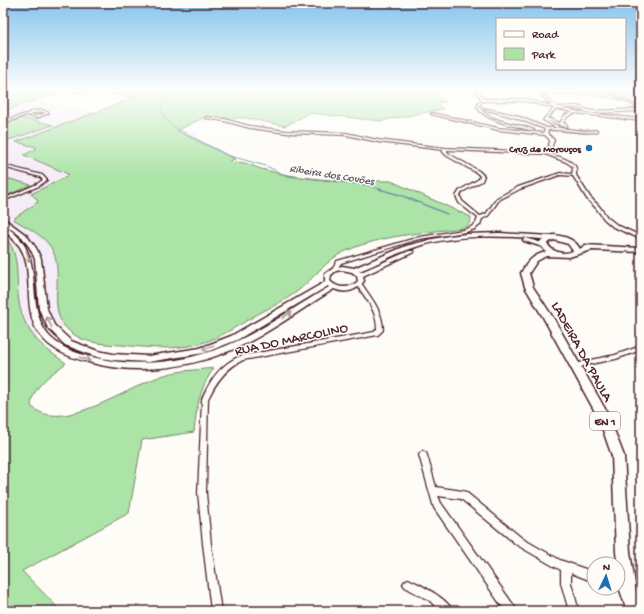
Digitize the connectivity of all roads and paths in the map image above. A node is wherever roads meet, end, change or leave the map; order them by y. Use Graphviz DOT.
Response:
graph roads {
  1 [pos="14,119"];
  2 [pos="212,119"];
  3 [pos="451,119"];
  4 [pos="495,119"];
  5 [pos="521,119"];
  6 [pos="545,119"];
  7 [pos="564,119"];
  8 [pos="629,119"];
  9 [pos="641,120"];
  10 [pos="3,122"];
  11 [pos="557,128"];
  12 [pos="547,129"];
  13 [pos="596,131"];
  14 [pos="545,134"];
  15 [pos="446,149"];
  16 [pos="537,149"];
  17 [pos="544,153"];
  18 [pos="3,166"];
  19 [pos="574,175"];
  20 [pos="5,200"];
  21 [pos="480,218"];
  22 [pos="3,220"];
  23 [pos="3,227"];
  24 [pos="550,238"];
  25 [pos="641,238"];
  26 [pos="572,244"];
  27 [pos="590,248"];
  28 [pos="543,249"];
  29 [pos="641,250"];
  30 [pos="576,251"];
  31 [pos="344,260"];
  32 [pos="350,269"];
  33 [pos="334,270"];
  34 [pos="360,275"];
  35 [pos="359,284"];
  36 [pos="331,285"];
  37 [pos="352,288"];
  38 [pos="365,294"];
  39 [pos="641,348"];
  40 [pos="576,367"];
  41 [pos="423,455"];
  42 [pos="433,490"];
  43 [pos="623,556"];
  44 [pos="566,567"];
  45 [pos="586,574"];
  46 [pos="408,584"];
  47 [pos="626,594"];
  48 [pos="216,611"];
  49 [pos="448,611"];
  50 [pos="510,611"];
  51 [pos="574,611"];
  52 [pos="634,611"];
  1 -- 10 [label="street"];
  2 -- 15 [label="street"];
  3 -- 14 [label="street"];
  4 -- 14 [label="street"];
  5 -- 12 [label="street"];
  6 -- 7 [label="street"];
  6 -- 11 [label="street"];
  8 -- 9 [label="street"];
  11 -- 12 [label="street"];
  11 -- 13 [label="street"];
  12 -- 14 [label="street"];
  14 -- 17 [label="street"];
  15 -- 17 [label="street"];
  15 -- 21 [label="street"];
  16 -- 17 [label="street"];
  17 -- 19 [label="street"];
  18 -- 20 [label="street"];
  19 -- 21 [label="street"];
  19 -- 25 [label="street"];
  21 -- 31 [label="street"];
  36 -- 22 [label="street, one-way"];
  23 -- 36 [label="street, one-way"];
  24 -- 26 [label="main road"];
  24 -- 28 [label="main road, LADEIRA DA PAULA"];
  24 -- 32 [label="street"];
  26 -- 27 [label="main road"];
  26 -- 30 [label="main road"];
  27 -- 29 [label="main road"];
  27 -- 30 [label="main road"];
  28 -- 30 [label="main road"];
  28 -- 34 [label="street"];
  28 -- 40 [label="main road, LADEIRA DA PAULA / EN 1"];
  31 -- 32 [label="street"];
  31 -- 33 [label="street"];
  32 -- 33 [label="street"];
  32 -- 34 [label="street"];
  33 -- 36 [label="street"];
  34 -- 35 [label="street"];
  35 -- 37 [label="street"];
  35 -- 38 [label="street"];
  36 -- 37 [label="street"];
  37 -- 38 [label="street"];
  38 -- 48 [label="street, RUA DO MARCOLINO"];
  39 -- 40 [label="street"];
  40 -- 43 [label="main road, LADEIRA DA PAULA / EN 1"];
  41 -- 42 [label="street"];
  42 -- 44 [label="street"];
  42 -- 50 [label="street"];
  44 -- 45 [label="street"];
  44 -- 51 [label="street"];
  46 -- 49 [label="street"];
  47 -- 52 [label="main road, LADEIRA DA PAULA / EN 1"];
}
